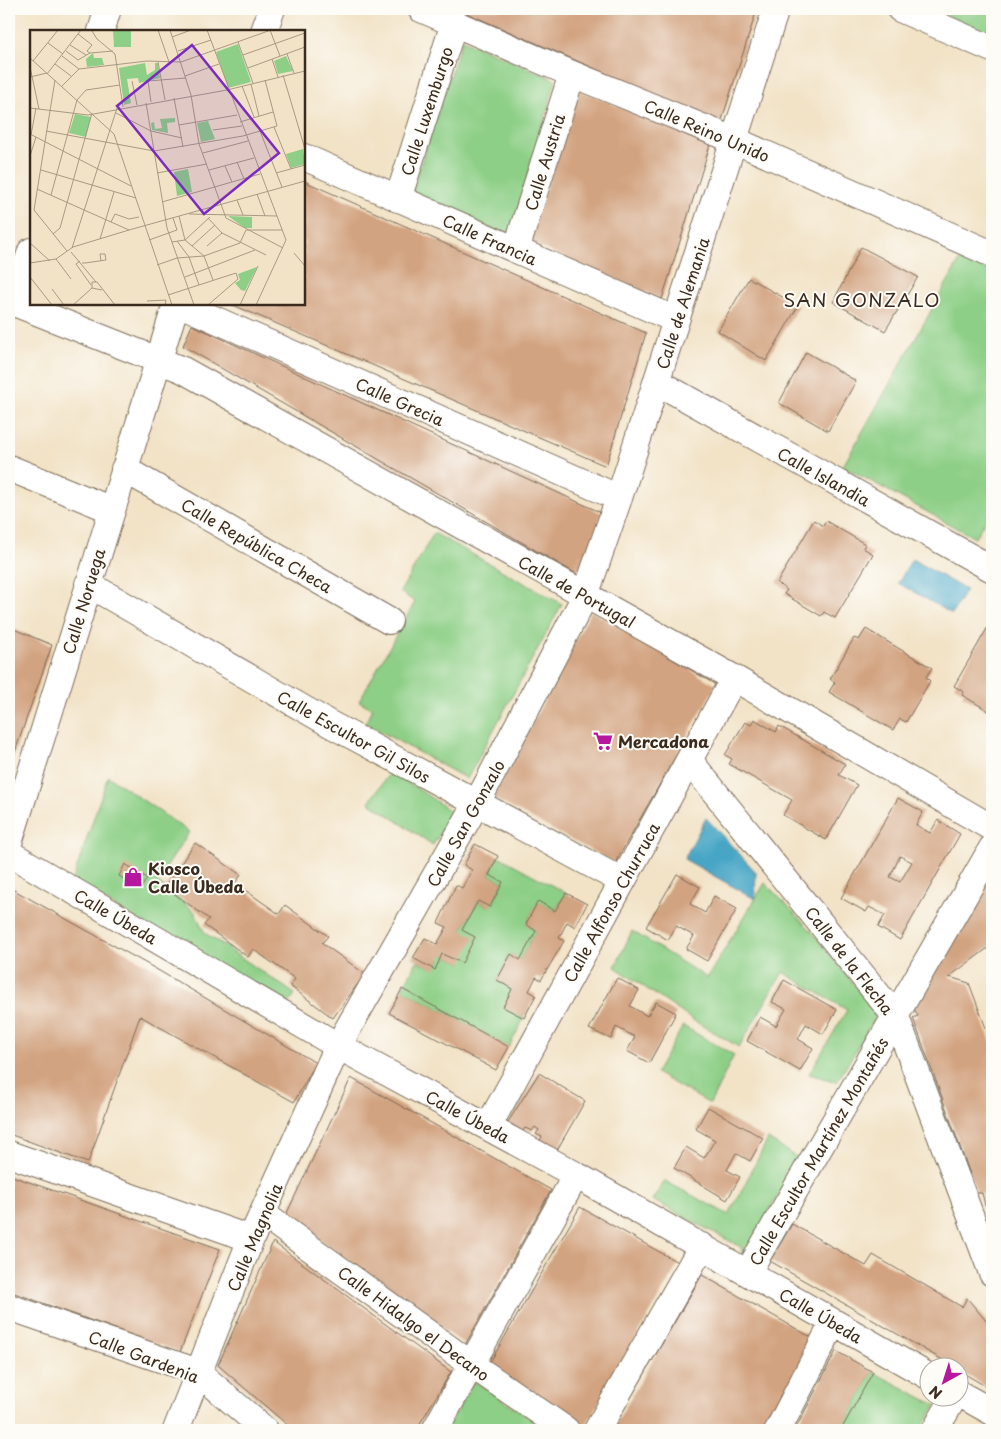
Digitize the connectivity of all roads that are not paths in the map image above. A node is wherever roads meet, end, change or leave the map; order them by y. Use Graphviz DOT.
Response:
graph roads {
  1 [pos="108,9"];
  2 [pos="272,9"];
  3 [pos="421,9"];
  4 [pos="776,9"];
  5 [pos="900,9"];
  6 [pos="454,23"];
  7 [pos="101,30"];
  8 [pos="264,30"];
  9 [pos="992,49"];
  10 [pos="572,74"];
  11 [pos="734,140"];
  12 [pos="305,157"];
  13 [pos="398,198"];
  14 [pos="516,250"];
  15 [pos="30,254"];
  16 [pos="992,254"];
  17 [pos="12,302"];
  18 [pos="176,305"];
  19 [pos="182,305"];
  20 [pos="676,320"];
  21 [pos="157,360"];
  22 [pos="656,382"];
  23 [pos="9,468"];
  24 [pos="124,469"];
  25 [pos="619,498"];
  26 [pos="112,510"];
  27 [pos="992,569"];
  28 [pos="88,584"];
  29 [pos="586,596"];
  30 [pos="389,620"];
  31 [pos="734,678"];
  32 [pos="689,760"];
  33 [pos="477,803"];
  34 [pos="992,828"];
  35 [pos="9,842"];
  36 [pos="992,848"];
  37 [pos="9,853"];
  38 [pos="622,881"];
  39 [pos="896,1017"];
  40 [pos="338,1046"];
  41 [pos="488,1127"];
  42 [pos="9,1154"];
  43 [pos="576,1175"];
  44 [pos="263,1214"];
  45 [pos="251,1239"];
  46 [pos="702,1246"];
  47 [pos="748,1272"];
  48 [pos="992,1273"];
  49 [pos="9,1307"];
  50 [pos="833,1323"];
  51 [pos="472,1365"];
  52 [pos="918,1370"];
  53 [pos="198,1372"];
  54 [pos="968,1399"];
  55 [pos="949,1406"];
  56 [pos="992,1412"];
  57 [pos="176,1430"];
  58 [pos="265,1430"];
  59 [pos="435,1430"];
  60 [pos="566,1430"];
  61 [pos="597,1430"];
  62 [pos="778,1430"];
  63 [pos="935,1430"];
  1 -- 7 [label="street"];
  2 -- 8 [label="street"];
  3 -- 6 [label="street, Calle Reino Unido"];
  4 -- 11 [label="street, Calle de Alemania"];
  5 -- 9 [label="street"];
  6 -- 10 [label="street, Calle Reino Unido"];
  6 -- 13 [label="street, Calle Luxemburgo"];
  10 -- 11 [label="street, Calle Reino Unido"];
  10 -- 14 [label="street, Calle Austria"];
  11 -- 16 [label="street, Calle Reino Unido"];
  11 -- 20 [label="street, Calle de Alemania"];
  12 -- 13 [label="street, Calle Francia"];
  13 -- 14 [label="street, Calle Francia"];
  14 -- 20 [label="street, Calle Francia"];
  15 -- 17 [label="street"];
  17 -- 21 [label="street, Calle de Portugal"];
  18 -- 21 [label="street, Calle Noruega"];
  19 -- 25 [label="street, Calle Grecia"];
  20 -- 22 [label="street, Calle de Alemania"];
  21 -- 24 [label="street, Calle Noruega"];
  21 -- 29 [label="street, Calle de Portugal"];
  22 -- 25 [label="street, Calle de Alemania"];
  22 -- 27 [label="street, Calle Islandia"];
  23 -- 26 [label="street"];
  24 -- 26 [label="street, Calle Noruega"];
  24 -- 30 [label="street, Calle República Checa"];
  25 -- 29 [label="street, Calle de Alemania"];
  26 -- 28 [label="street, Calle Noruega"];
  28 -- 33 [label="street, Calle Escultor Gil Silos"];
  28 -- 35 [label="street, Calle Noruega"];
  29 -- 31 [label="street, Calle de Portugal"];
  29 -- 33 [label="street, Calle San Gonzalo"];
  31 -- 32 [label="street, Calle Alfonso Churruca"];
  31 -- 34 [label="street, Calle de Portugal"];
  32 -- 38 [label="street, Calle Alfonso Churruca"];
  32 -- 39 [label="street, Calle de la Flecha"];
  33 -- 38 [label="street, Calle Escultor Gil Silos"];
  33 -- 40 [label="street, Calle San Gonzalo"];
  36 -- 39 [label="street, Calle Escultor Martínez Montañés"];
  37 -- 40 [label="street, Calle Úbeda"];
  38 -- 41 [label="street, Calle Alfonso Churruca"];
  39 -- 47 [label="street, Calle Escultor Martínez Montañés"];
  39 -- 48 [label="street, Calle de la Flecha"];
  40 -- 41 [label="street, Calle Úbeda"];
  40 -- 44 [label="street, Calle Magnolia"];
  41 -- 43 [label="street, Calle Úbeda"];
  42 -- 45 [label="street"];
  43 -- 46 [label="street, Calle Úbeda"];
  43 -- 51 [label="street"];
  44 -- 45 [label="street, Calle Magnolia"];
  44 -- 51 [label="street, Calle Hidalgo el Decano"];
  45 -- 53 [label="street, Calle Magnolia"];
  46 -- 47 [label="street, Calle Úbeda"];
  46 -- 61 [label="street"];
  47 -- 50 [label="street, Calle Úbeda"];
  49 -- 53 [label="street, Calle Gardenia"];
  50 -- 52 [label="street, Calle Úbeda"];
  50 -- 62 [label="street"];
  51 -- 59 [label="street"];
  51 -- 60 [label="street, Calle Hidalgo el Decano"];
  53 -- 57 [label="street, Calle Magnolia"];
  53 -- 58 [label="street, Calle Gardenia"];
  54 -- 56 [label="street"];
  55 -- 63 [label="street"];
}
